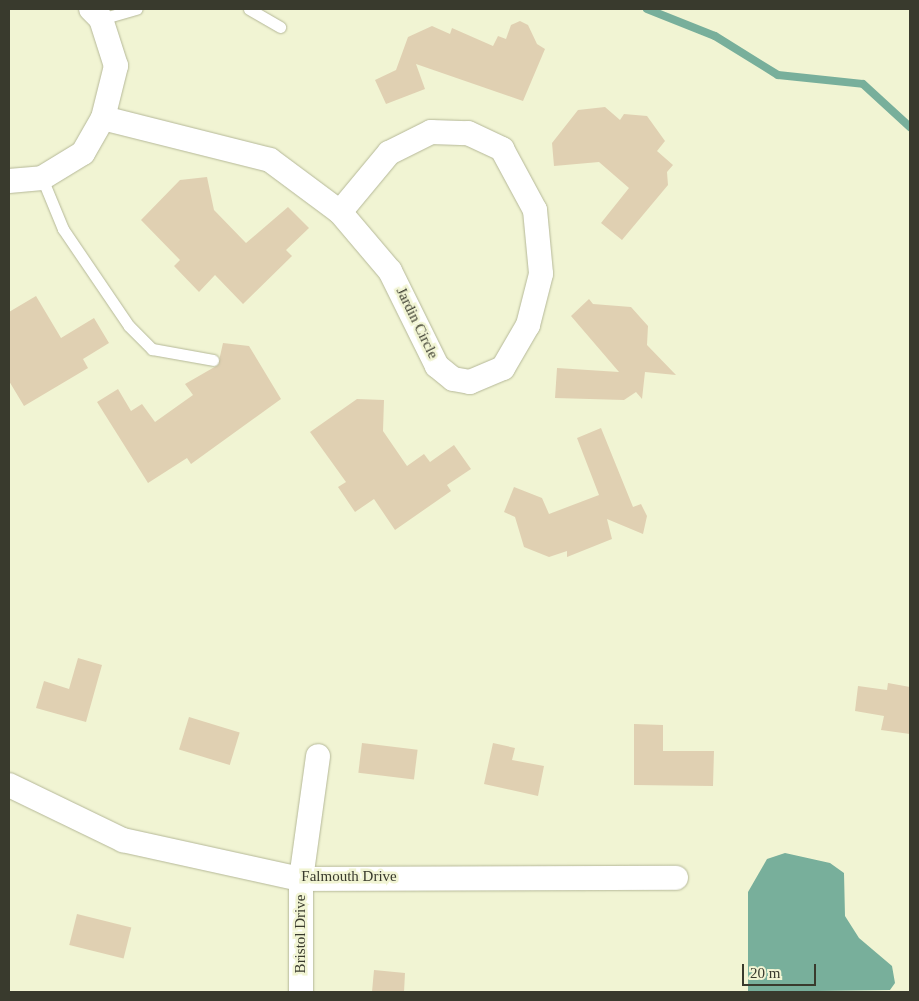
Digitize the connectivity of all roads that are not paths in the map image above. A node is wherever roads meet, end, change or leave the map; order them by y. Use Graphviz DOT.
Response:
graph roads {
  1 [pos="137,9"];
  2 [pos="250,9"];
  3 [pos="96,14"];
  4 [pos="280,27"];
  5 [pos="103,118"];
  6 [pos="42,178"];
  7 [pos="9,181"];
  8 [pos="340,212"];
  9 [pos="213,360"];
  10 [pos="318,756"];
  11 [pos="9,785"];
  12 [pos="676,878"];
  13 [pos="301,879"];
  14 [pos="301,992"];
  1 -- 3 [label="lane"];
  2 -- 4 [label="lane"];
  3 -- 5 [label="street"];
  5 -- 6 [label="street"];
  5 -- 8 [label="street, Jardin Circle"];
  6 -- 7 [label="street"];
  6 -- 9 [label="lane"];
  8 -- 8 [label="street, Jardin Circle"];
  10 -- 13 [label="street, Bristol Drive"];
  11 -- 13 [label="street, Falmouth Drive"];
  12 -- 13 [label="street, Falmouth Drive"];
  13 -- 14 [label="street, Bristol Drive"];
}
